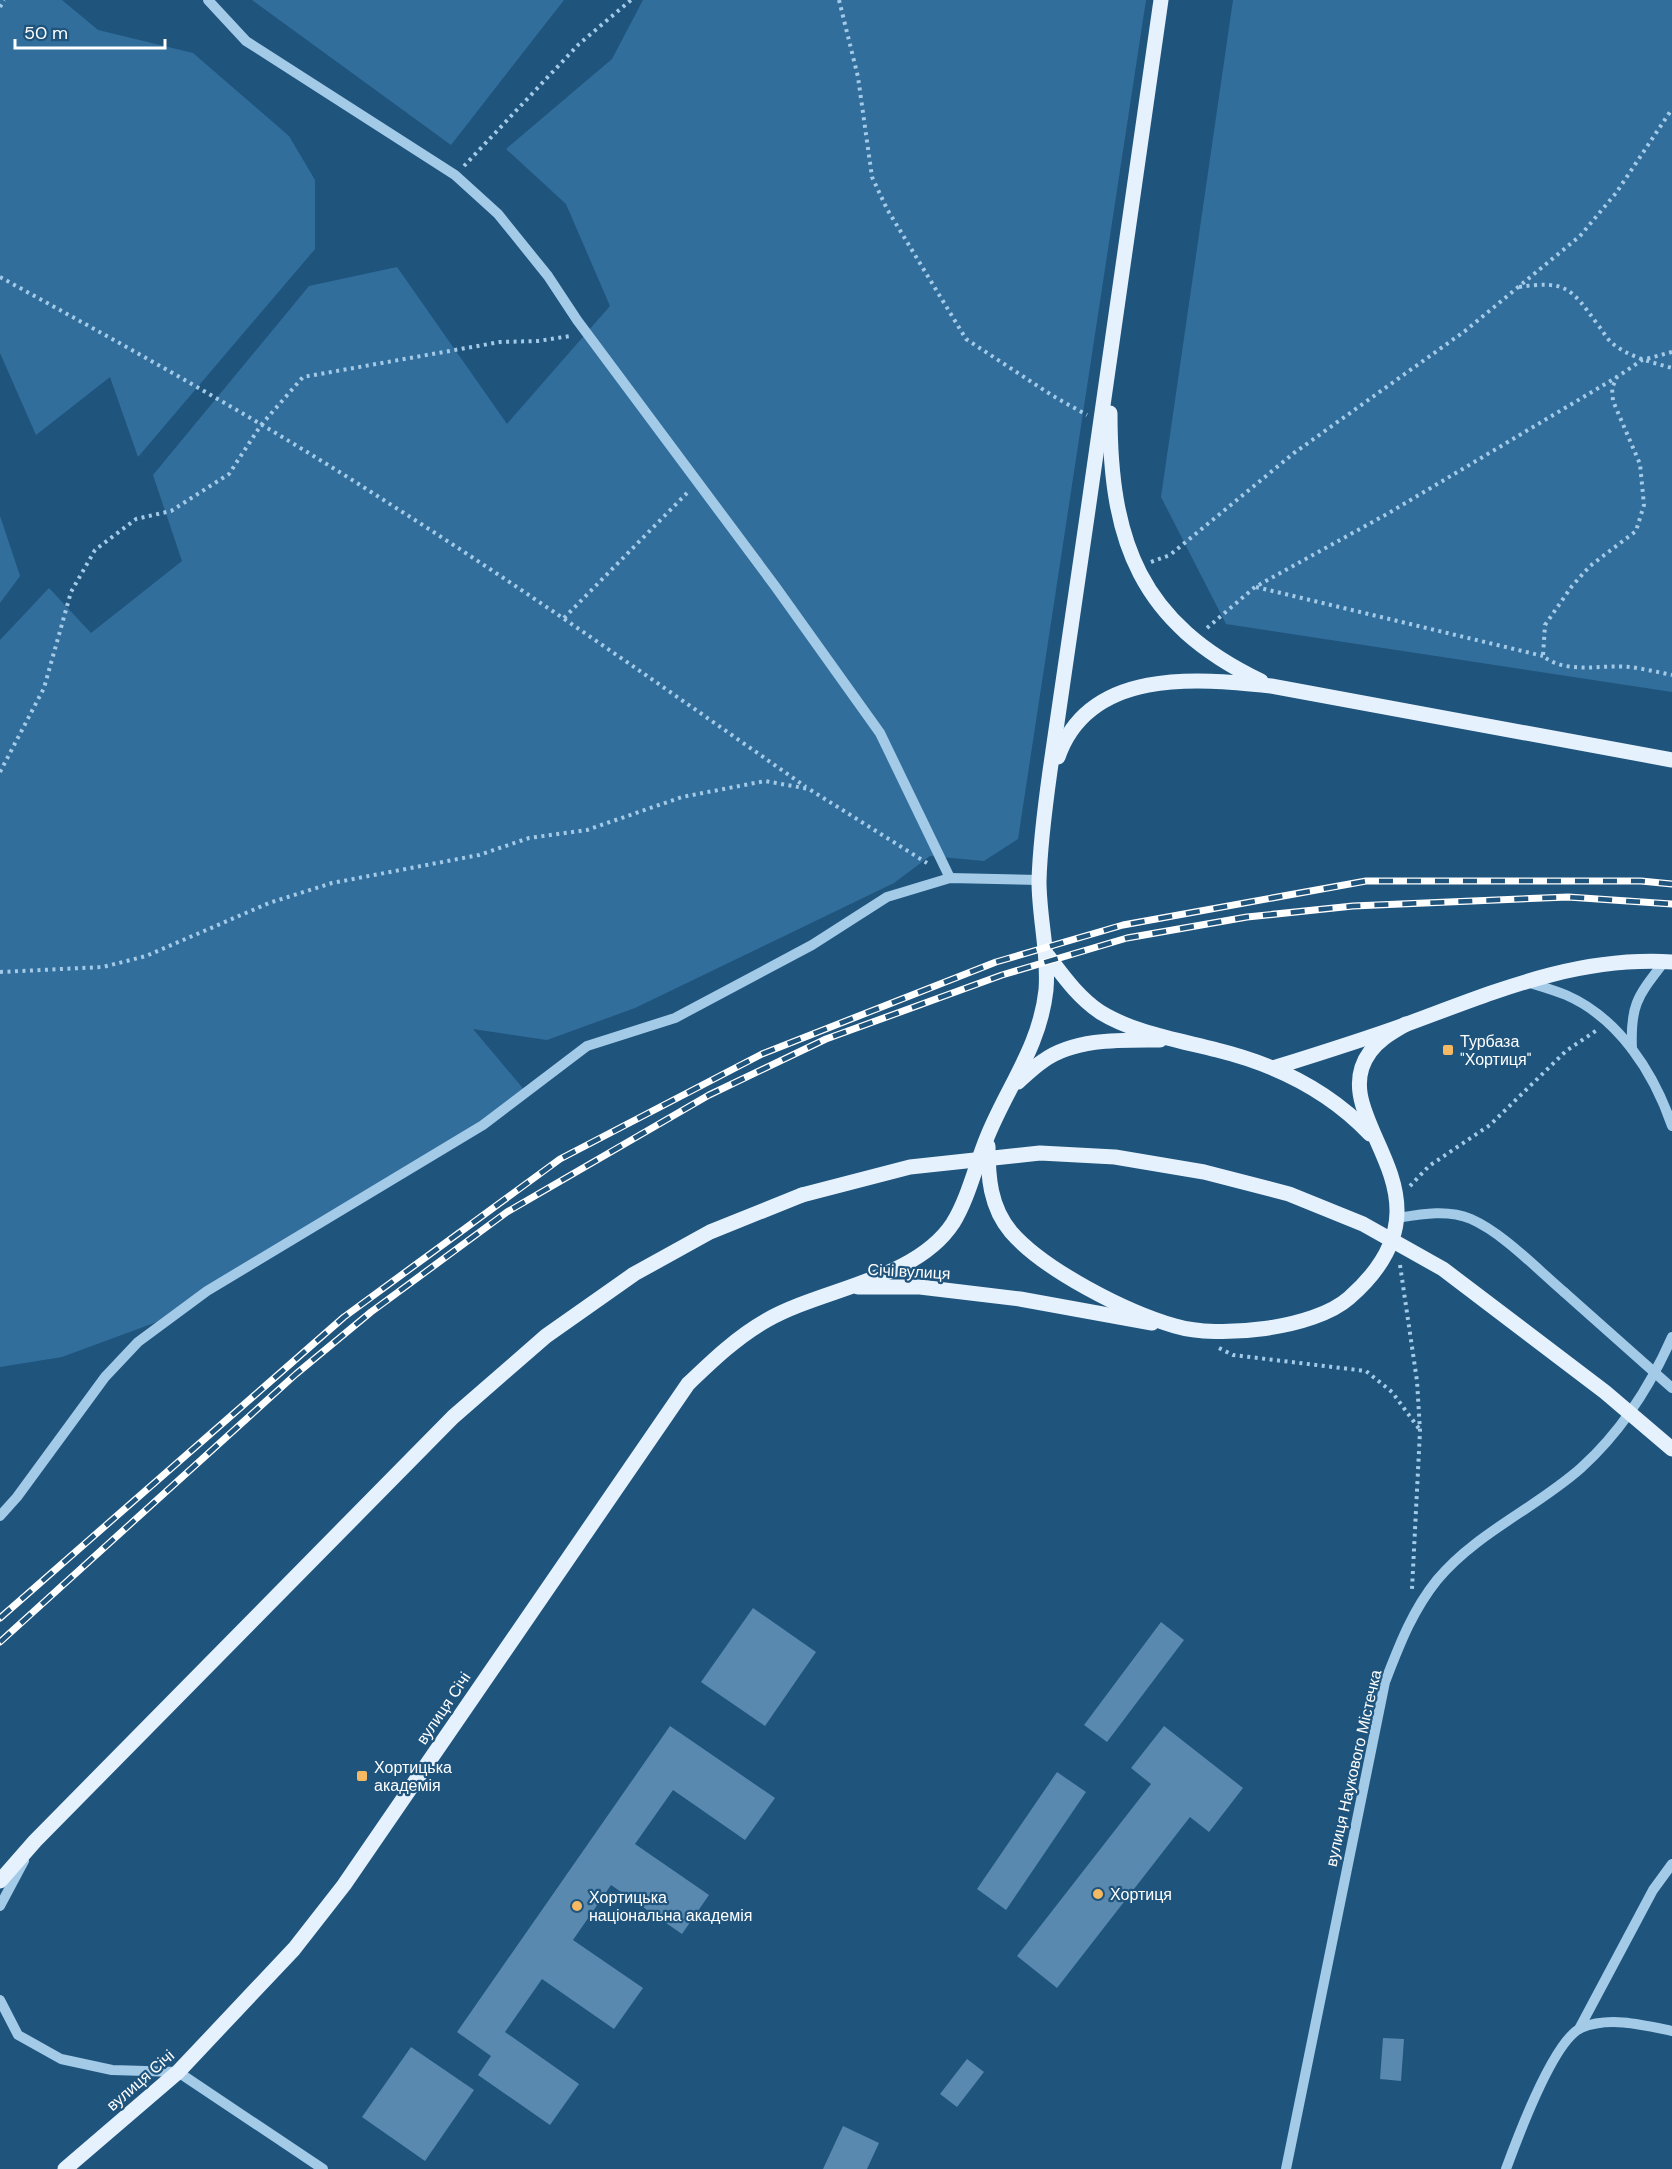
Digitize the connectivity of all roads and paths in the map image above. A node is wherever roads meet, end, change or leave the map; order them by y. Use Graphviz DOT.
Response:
graph roads {
  1 [pos="4,0"];
  2 [pos="208,0"];
  3 [pos="632,0"];
  4 [pos="839,0"];
  5 [pos="1161,0"];
  6 [pos="0,8"];
  7 [pos="1672,109"];
  8 [pos="456,176"];
  9 [pos="0,278"];
  10 [pos="1518,287"];
  11 [pos="586,333"];
  12 [pos="1672,352"];
  13 [pos="1642,360"];
  14 [pos="1672,368"];
  15 [pos="1617,376"];
  16 [pos="1109,377"];
  17 [pos="1101,422"];
  18 [pos="261,424"];
  19 [pos="698,482"];
  20 [pos="1136,567"];
  21 [pos="1255,587"];
  22 [pos="564,618"];
  23 [pos="1193,641"];
  24 [pos="1543,656"];
  25 [pos="1672,675"];
  26 [pos="1271,686"];
  27 [pos="1672,760"];
  28 [pos="0,772"];
  29 [pos="1048,785"];
  30 [pos="809,789"];
  31 [pos="950,878"];
  32 [pos="1039,880"];
  33 [pos="1047,956"];
  34 [pos="1668,962"];
  35 [pos="0,972"];
  36 [pos="1524,980"];
  37 [pos="1608,1023"];
  38 [pos="1406,1024"];
  39 [pos="1176,1040"];
  40 [pos="1632,1049"];
  41 [pos="1273,1068"];
  42 [pos="1016,1084"];
  43 [pos="1672,1126"];
  44 [pos="988,1134"];
  45 [pos="1377,1141"];
  46 [pos="1397,1200"];
  47 [pos="1396,1225"];
  48 [pos="853,1287"];
  49 [pos="1176,1327"];
  50 [pos="1672,1337"];
  51 [pos="1214,1346"];
  52 [pos="1672,1388"];
  53 [pos="1420,1431"];
  54 [pos="1672,1449"];
  55 [pos="0,1516"];
  56 [pos="1410,1619"];
  57 [pos="35,1841"];
  58 [pos="1672,1864"];
  59 [pos="0,1881"];
  60 [pos="0,1906"];
  61 [pos="0,2000"];
  62 [pos="1580,2029"];
  63 [pos="1672,2031"];
  64 [pos="177,2072"];
  65 [pos="65,2169"];
  66 [pos="323,2169"];
  67 [pos="1286,2169"];
  68 [pos="1506,2169"];
  1 -- 6 [label="path"];
  2 -- 8 [label="street"];
  3 -- 8 [label="path"];
  4 -- 17 [label="path"];
  5 -- 16 [label="main road"];
  7 -- 10 [label="path"];
  8 -- 11 [label="street"];
  9 -- 18 [label="path"];
  10 -- 13 [label="path"];
  10 -- 20 [label="path"];
  11 -- 18 [label="path"];
  11 -- 19 [label="street"];
  12 -- 13 [label="path"];
  13 -- 14 [label="path"];
  13 -- 15 [label="path"];
  15 -- 21 [label="path"];
  15 -- 24 [label="path"];
  16 -- 17 [label="main road"];
  16 -- 20 [label="main road"];
  17 -- 29 [label="main road"];
  18 -- 22 [label="path"];
  18 -- 28 [label="path"];
  19 -- 22 [label="path"];
  19 -- 31 [label="street"];
  20 -- 23 [label="main road"];
  21 -- 23 [label="path"];
  21 -- 24 [label="path"];
  22 -- 30 [label="path"];
  23 -- 26 [label="main road"];
  24 -- 25 [label="path"];
  26 -- 27 [label="main road"];
  26 -- 29 [label="main road"];
  29 -- 32 [label="main road"];
  30 -- 31 [label="path"];
  30 -- 35 [label="path"];
  31 -- 32 [label="street"];
  31 -- 55 [label="street"];
  32 -- 33 [label="main road"];
  33 -- 39 [label="main road"];
  33 -- 42 [label="main road"];
  34 -- 36 [label="main road"];
  34 -- 40 [label="street"];
  36 -- 37 [label="street"];
  36 -- 38 [label="main road"];
  37 -- 40 [label="street"];
  37 -- 46 [label="path"];
  38 -- 41 [label="main road"];
  38 -- 45 [label="main road"];
  39 -- 41 [label="main road"];
  39 -- 42 [label="main road"];
  40 -- 43 [label="street"];
  41 -- 45 [label="main road"];
  42 -- 44 [label="main road, Січі вулиця"];
  44 -- 48 [label="main road, Січі вулиця"];
  44 -- 49 [label="main road"];
  45 -- 46 [label="main road"];
  46 -- 47 [label="main road"];
  47 -- 49 [label="main road"];
  47 -- 52 [label="street, bridge"];
  47 -- 53 [label="path"];
  48 -- 49 [label="main road, Січі вулиця"];
  48 -- 64 [label="main road, вулиця Січі"];
  50 -- 56 [label="street, вулиця Наукового Містечка"];
  51 -- 53 [label="path"];
  53 -- 56 [label="path"];
  54 -- 57 [label="main road, bridge"];
  56 -- 67 [label="street, вулиця Наукового Містечка"];
  57 -- 59 [label="main road"];
  57 -- 60 [label="street"];
  58 -- 62 [label="street"];
  61 -- 64 [label="street"];
  62 -- 63 [label="street"];
  62 -- 68 [label="street"];
  64 -- 65 [label="main road, вулиця Січі"];
  64 -- 66 [label="street"];
}
